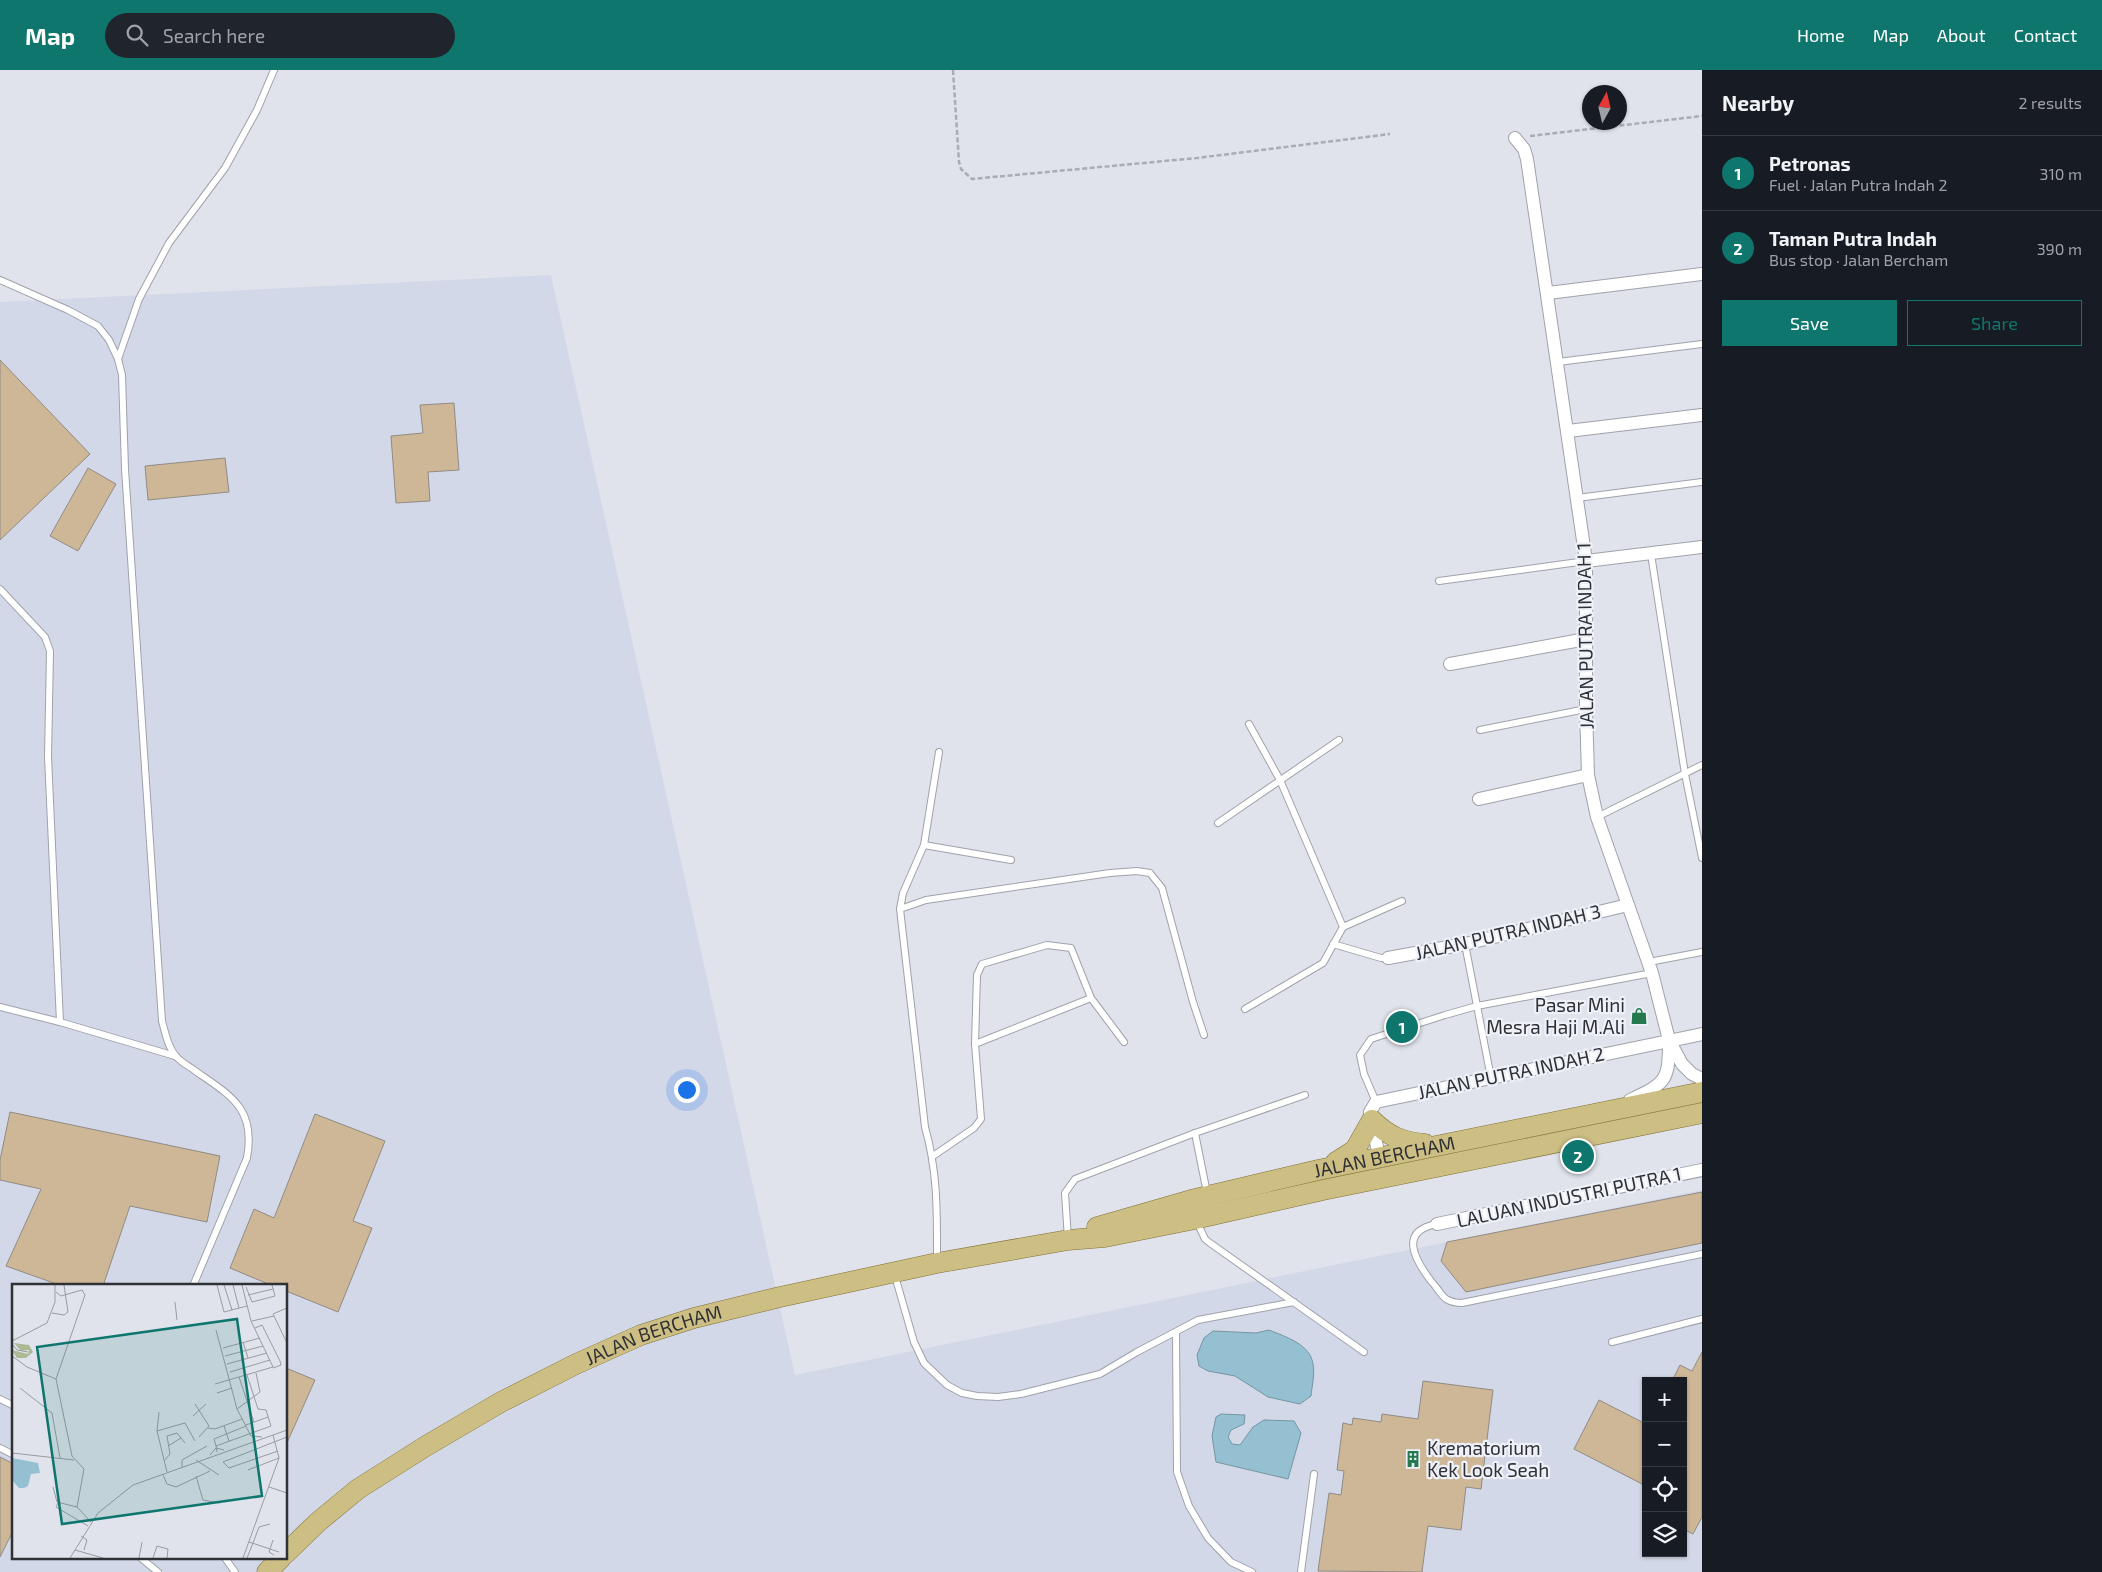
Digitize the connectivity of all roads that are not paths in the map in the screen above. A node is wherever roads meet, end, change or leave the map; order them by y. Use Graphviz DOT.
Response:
graph roads {
  1 [pos="274,70"];
  2 [pos="1515,138"];
  3 [pos="1702,274"];
  4 [pos="0,280"];
  5 [pos="1548,292"];
  6 [pos="1702,344"];
  7 [pos="118,359"];
  8 [pos="1558,362"];
  9 [pos="1702,415"];
  10 [pos="1568,431"];
  11 [pos="1702,482"];
  12 [pos="1577,498"];
  13 [pos="1702,547"];
  14 [pos="1651,554"];
  15 [pos="1586,560"];
  16 [pos="1439,581"];
  17 [pos="0,589"];
  18 [pos="1586,639"];
  19 [pos="1450,664"];
  20 [pos="1586,710"];
  21 [pos="1249,724"];
  22 [pos="1480,730"];
  23 [pos="1339,740"];
  24 [pos="939,752"];
  25 [pos="1702,765"];
  26 [pos="1685,774"];
  27 [pos="1588,775"];
  28 [pos="1280,780"];
  29 [pos="1478,799"];
  30 [pos="1597,817"];
  31 [pos="1218,823"];
  32 [pos="924,845"];
  33 [pos="1702,858"];
  34 [pos="1011,860"];
  35 [pos="1402,901"];
  36 [pos="1628,905"];
  37 [pos="900,909"];
  38 [pos="1343,926"];
  39 [pos="1333,944"];
  40 [pos="1465,944"];
  41 [pos="1702,952"];
  42 [pos="1388,958"];
  43 [pos="1651,968"];
  44 [pos="1091,998"];
  45 [pos="1477,1006"];
  46 [pos="0,1007"];
  47 [pos="1245,1010"];
  48 [pos="60,1022"];
  49 [pos="1702,1034"];
  50 [pos="1204,1036"];
  51 [pos="1669,1040"];
  52 [pos="1124,1042"];
  53 [pos="975,1044"];
  54 [pos="175,1056"];
  55 [pos="1491,1078"];
  56 [pos="1702,1079"];
  57 [pos="1702,1092"];
  58 [pos="1305,1095"];
  59 [pos="1374,1111"];
  60 [pos="1603,1112"];
  61 [pos="1702,1113"];
  62 [pos="1195,1133"];
  63 [pos="1440,1145"];
  64 [pos="933,1156"];
  65 [pos="1379,1157"];
  66 [pos="1446,1166"];
  67 [pos="1318,1170"];
  68 [pos="1702,1170"];
  69 [pos="1323,1190"];
  70 [pos="1198,1205"];
  71 [pos="1437,1224"];
  72 [pos="1070,1240"];
  73 [pos="1702,1254"];
  74 [pos="937,1263"];
  75 [pos="894,1272"];
  76 [pos="195,1284"];
  77 [pos="1294,1302"];
  78 [pos="1702,1318"];
  79 [pos="1176,1332"];
  80 [pos="1612,1342"];
  81 [pos="1364,1352"];
  82 [pos="0,1399"];
  83 [pos="12,1405"];
  84 [pos="0,1448"];
  85 [pos="12,1454"];
  86 [pos="1314,1474"];
  87 [pos="288,1551"];
  88 [pos="143,1560"];
  89 [pos="226,1560"];
  90 [pos="279,1560"];
  91 [pos="158,1572"];
  92 [pos="235,1572"];
  93 [pos="267,1572"];
  94 [pos="1252,1572"];
  95 [pos="1301,1572"];
  1 -- 7 [label="lane"];
  2 -- 5 [label="street, JALAN PUTRA INDAH 1"];
  3 -- 5 [label="street"];
  4 -- 7 [label="lane"];
  5 -- 8 [label="street, JALAN PUTRA INDAH 1"];
  6 -- 8 [label="lane"];
  7 -- 54 [label="lane"];
  8 -- 10 [label="street, JALAN PUTRA INDAH 1"];
  9 -- 10 [label="street"];
  10 -- 12 [label="street, JALAN PUTRA INDAH 1"];
  11 -- 12 [label="lane"];
  12 -- 15 [label="street, JALAN PUTRA INDAH 1"];
  13 -- 14 [label="street"];
  14 -- 15 [label="street"];
  14 -- 26 [label="lane"];
  15 -- 16 [label="lane"];
  15 -- 18 [label="street, JALAN PUTRA INDAH 1"];
  17 -- 48 [label="lane"];
  18 -- 19 [label="street"];
  18 -- 20 [label="street, JALAN PUTRA INDAH 1"];
  20 -- 22 [label="lane"];
  20 -- 27 [label="street, JALAN PUTRA INDAH 1"];
  21 -- 28 [label="lane"];
  23 -- 28 [label="lane"];
  24 -- 32 [label="lane"];
  25 -- 26 [label="lane"];
  26 -- 30 [label="lane"];
  26 -- 33 [label="lane"];
  27 -- 29 [label="street"];
  27 -- 30 [label="street, JALAN PUTRA INDAH 1"];
  28 -- 31 [label="lane"];
  28 -- 38 [label="lane"];
  30 -- 36 [label="street, JALAN PUTRA INDAH 1"];
  32 -- 34 [label="lane"];
  32 -- 37 [label="lane"];
  35 -- 38 [label="lane"];
  36 -- 40 [label="street, JALAN PUTRA INDAH 3"];
  36 -- 43 [label="street, JALAN PUTRA INDAH 1"];
  37 -- 50 [label="lane"];
  37 -- 64 [label="lane"];
  38 -- 39 [label="lane"];
  39 -- 42 [label="lane"];
  39 -- 47 [label="lane"];
  40 -- 42 [label="street, JALAN PUTRA INDAH 3"];
  40 -- 45 [label="lane"];
  41 -- 43 [label="lane"];
  43 -- 45 [label="lane"];
  43 -- 51 [label="street, JALAN PUTRA INDAH 1"];
  44 -- 52 [label="lane"];
  44 -- 53 [label="lane"];
  44 -- 53 [label="lane"];
  45 -- 55 [label="lane"];
  45 -- 59 [label="lane"];
  46 -- 48 [label="lane"];
  48 -- 54 [label="lane"];
  49 -- 51 [label="street, JALAN PUTRA INDAH 2"];
  51 -- 55 [label="street, JALAN PUTRA INDAH 2"];
  51 -- 56 [label="street, JALAN PUTRA INDAH 1"];
  51 -- 60 [label="street, JALAN PUTRA INDAH 1"];
  53 -- 64 [label="lane"];
  54 -- 76 [label="lane"];
  55 -- 59 [label="street, JALAN PUTRA INDAH 2"];
  57 -- 60 [label="main road, JALAN BERCHAM"];
  58 -- 62 [label="lane"];
  59 -- 63 [label="main road"];
  59 -- 65 [label="street"];
  59 -- 67 [label="main road"];
  60 -- 63 [label="main road, JALAN BERCHAM"];
  61 -- 66 [label="main road, JALAN BERCHAM"];
  62 -- 70 [label="lane"];
  62 -- 72 [label="lane"];
  63 -- 65 [label="main road, JALAN BERCHAM"];
  64 -- 74 [label="lane"];
  65 -- 66 [label="main road"];
  65 -- 67 [label="main road, JALAN BERCHAM"];
  65 -- 69 [label="main road"];
  66 -- 69 [label="main road, JALAN BERCHAM"];
  67 -- 70 [label="main road, JALAN BERCHAM"];
  68 -- 71 [label="street, LALUAN INDUSTRI PUTRA 1"];
  69 -- 70 [label="main road, JALAN BERCHAM"];
  70 -- 72 [label="main road, JALAN BERCHAM"];
  70 -- 77 [label="lane"];
  71 -- 73 [label="lane"];
  72 -- 74 [label="main road, JALAN BERCHAM"];
  74 -- 75 [label="main road, JALAN BERCHAM"];
  75 -- 79 [label="lane"];
  75 -- 87 [label="main road, JALAN BERCHAM"];
  77 -- 79 [label="lane"];
  77 -- 81 [label="lane"];
  78 -- 80 [label="lane"];
  79 -- 94 [label="lane"];
  82 -- 83 [label="lane"];
  84 -- 85 [label="lane"];
  86 -- 95 [label="lane"];
  88 -- 91 [label="lane"];
  89 -- 92 [label="lane"];
  90 -- 93 [label="main road"];
}
